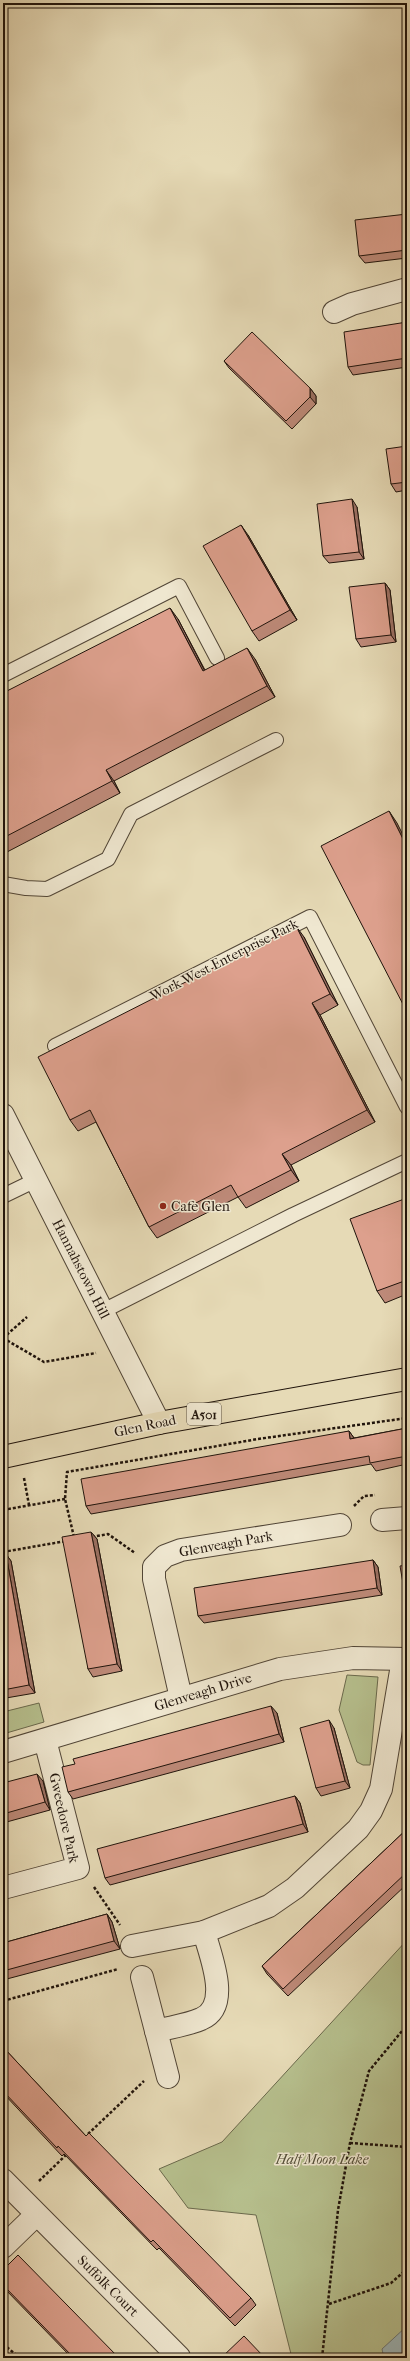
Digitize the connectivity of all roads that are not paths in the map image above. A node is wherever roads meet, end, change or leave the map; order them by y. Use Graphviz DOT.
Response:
graph roads {
  1 [pos="407,289"];
  2 [pos="334,312"];
  3 [pos="217,658"];
  4 [pos="3,675"];
  5 [pos="276,740"];
  6 [pos="3,884"];
  7 [pos="55,1046"];
  8 [pos="407,1108"];
  9 [pos="3,1115"];
  10 [pos="407,1161"];
  11 [pos="36,1180"];
  12 [pos="3,1196"];
  13 [pos="103,1311"];
  14 [pos="407,1379"];
  15 [pos="159,1423"];
  16 [pos="3,1457"];
  17 [pos="407,1518"];
  18 [pos="382,1520"];
  19 [pos="340,1525"];
  20 [pos="405,1659"];
  21 [pos="181,1698"];
  22 [pos="45,1740"];
  23 [pos="3,1752"];
  24 [pos="3,1888"];
  25 [pos="204,1932"];
  26 [pos="132,1946"];
  27 [pos="142,1977"];
  28 [pos="156,2031"];
  29 [pos="166,2069"];
  30 [pos="3,2180"];
  31 [pos="36,2215"];
  32 [pos="3,2247"];
  33 [pos="179,2357"];
  1 -- 2 [label="street"];
  3 -- 4 [label="lane"];
  5 -- 6 [label="lane"];
  7 -- 8 [label="lane, Work West Enterprise Park"];
  9 -- 11 [label="street, Hannahstown Hill"];
  10 -- 13 [label="lane"];
  11 -- 12 [label="lane"];
  11 -- 13 [label="street, Hannahstown Hill"];
  13 -- 15 [label="street, Hannahstown Hill"];
  14 -- 15 [label="main road, Glen Road / A501"];
  15 -- 16 [label="main road, Glen Road / A501"];
  17 -- 18 [label="street"];
  19 -- 21 [label="street, Glenveagh Park"];
  20 -- 21 [label="street, Glenveagh Drive"];
  20 -- 25 [label="street"];
  21 -- 22 [label="street, Glenveagh Drive"];
  22 -- 23 [label="street, Glenveagh Drive"];
  22 -- 24 [label="street, Gweedore Park"];
  25 -- 26 [label="street"];
  25 -- 28 [label="street"];
  27 -- 28 [label="street"];
  28 -- 29 [label="street"];
  30 -- 31 [label="street, Suffolk Court"];
  31 -- 32 [label="street"];
  31 -- 33 [label="street, Suffolk Court"];
}
